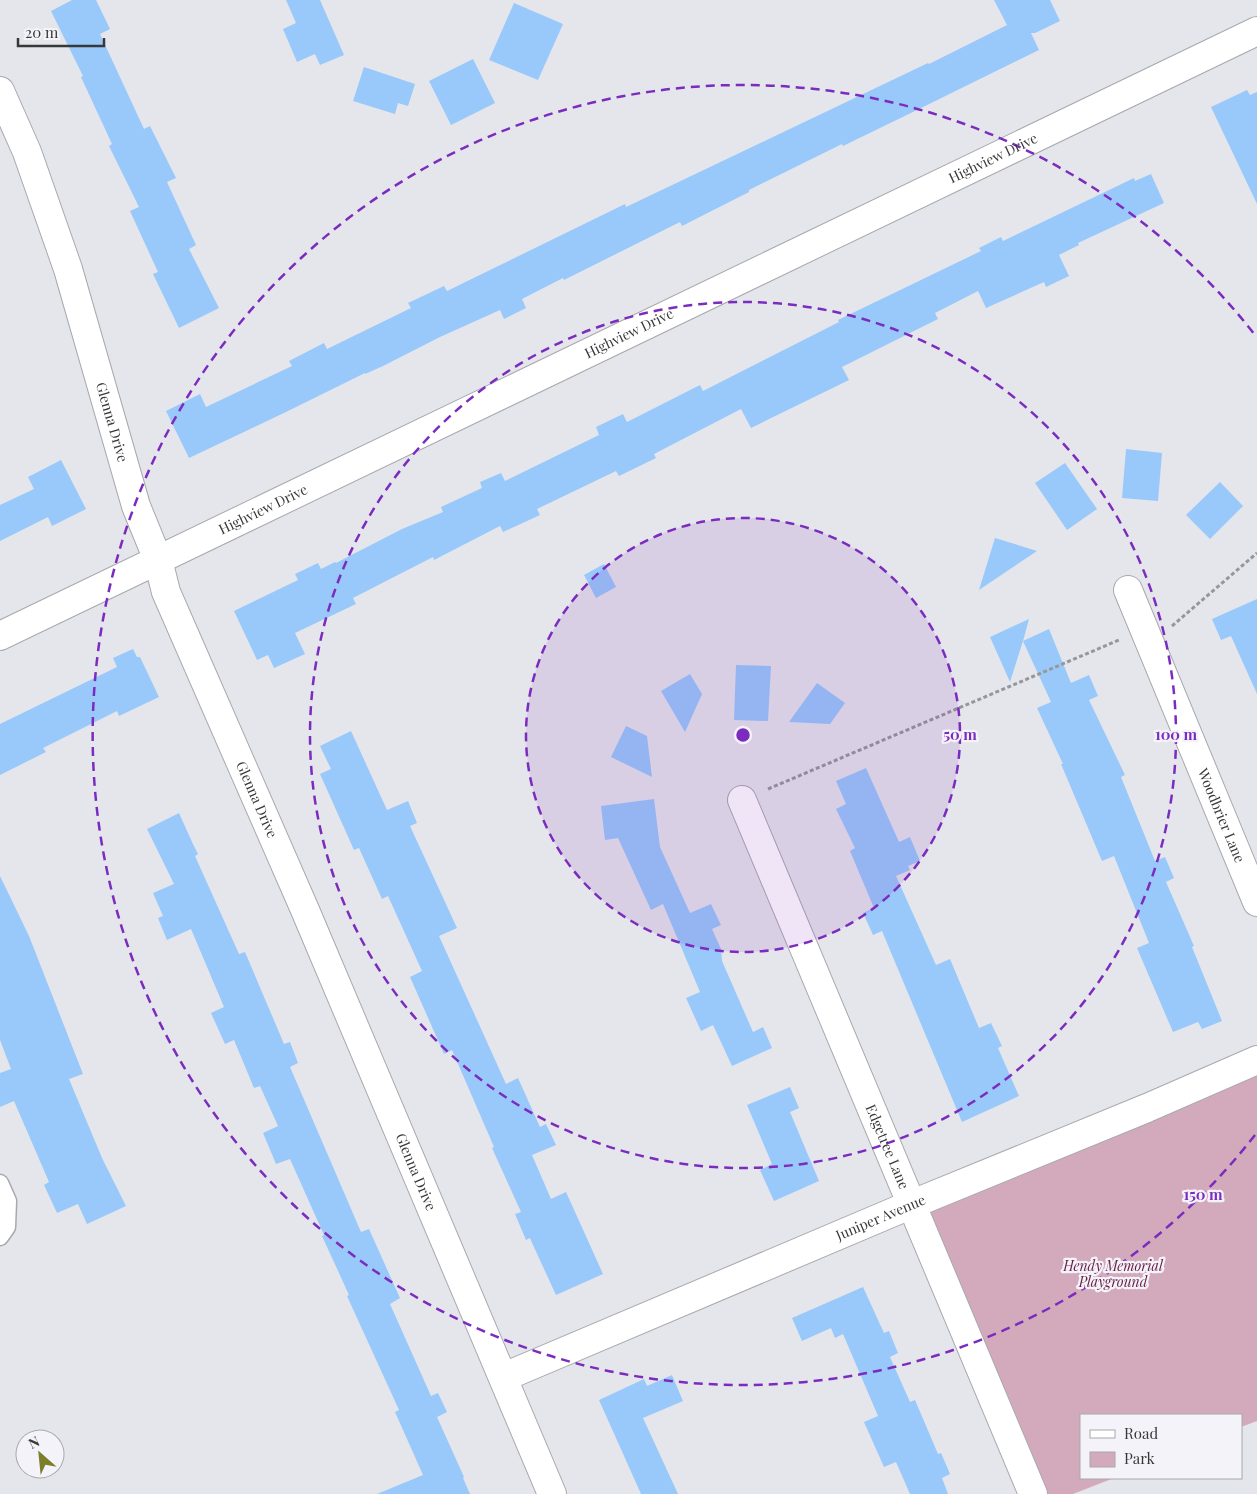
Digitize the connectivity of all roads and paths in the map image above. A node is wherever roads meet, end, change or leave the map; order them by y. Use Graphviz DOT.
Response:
graph roads {
  1 [pos="1257,31"];
  2 [pos="0,91"];
  3 [pos="1257,553"];
  4 [pos="158,560"];
  5 [pos="1128,590"];
  6 [pos="1144,630"];
  7 [pos="0,636"];
  8 [pos="742,800"];
  9 [pos="1257,902"];
  10 [pos="1257,1060"];
  11 [pos="0,1183"];
  12 [pos="910,1205"];
  13 [pos="0,1237"];
  14 [pos="504,1377"];
  15 [pos="552,1494"];
  16 [pos="1033,1494"];
  1 -- 4 [label="street, Highview Drive"];
  2 -- 4 [label="street, Glenna Drive"];
  3 -- 6 [label="path"];
  4 -- 7 [label="street, Highview Drive"];
  4 -- 14 [label="street, Glenna Drive"];
  5 -- 6 [label="street, Woodbrier Lane"];
  6 -- 8 [label="path"];
  6 -- 9 [label="street, Woodbrier Lane"];
  8 -- 12 [label="street, Edgetree Lane"];
  10 -- 12 [label="street, Juniper Avenue"];
  11 -- 13 [label="lane"];
  12 -- 14 [label="street, Juniper Avenue"];
  12 -- 16 [label="street, Edgetree Lane"];
  14 -- 15 [label="street, Glenna Drive"];
}
